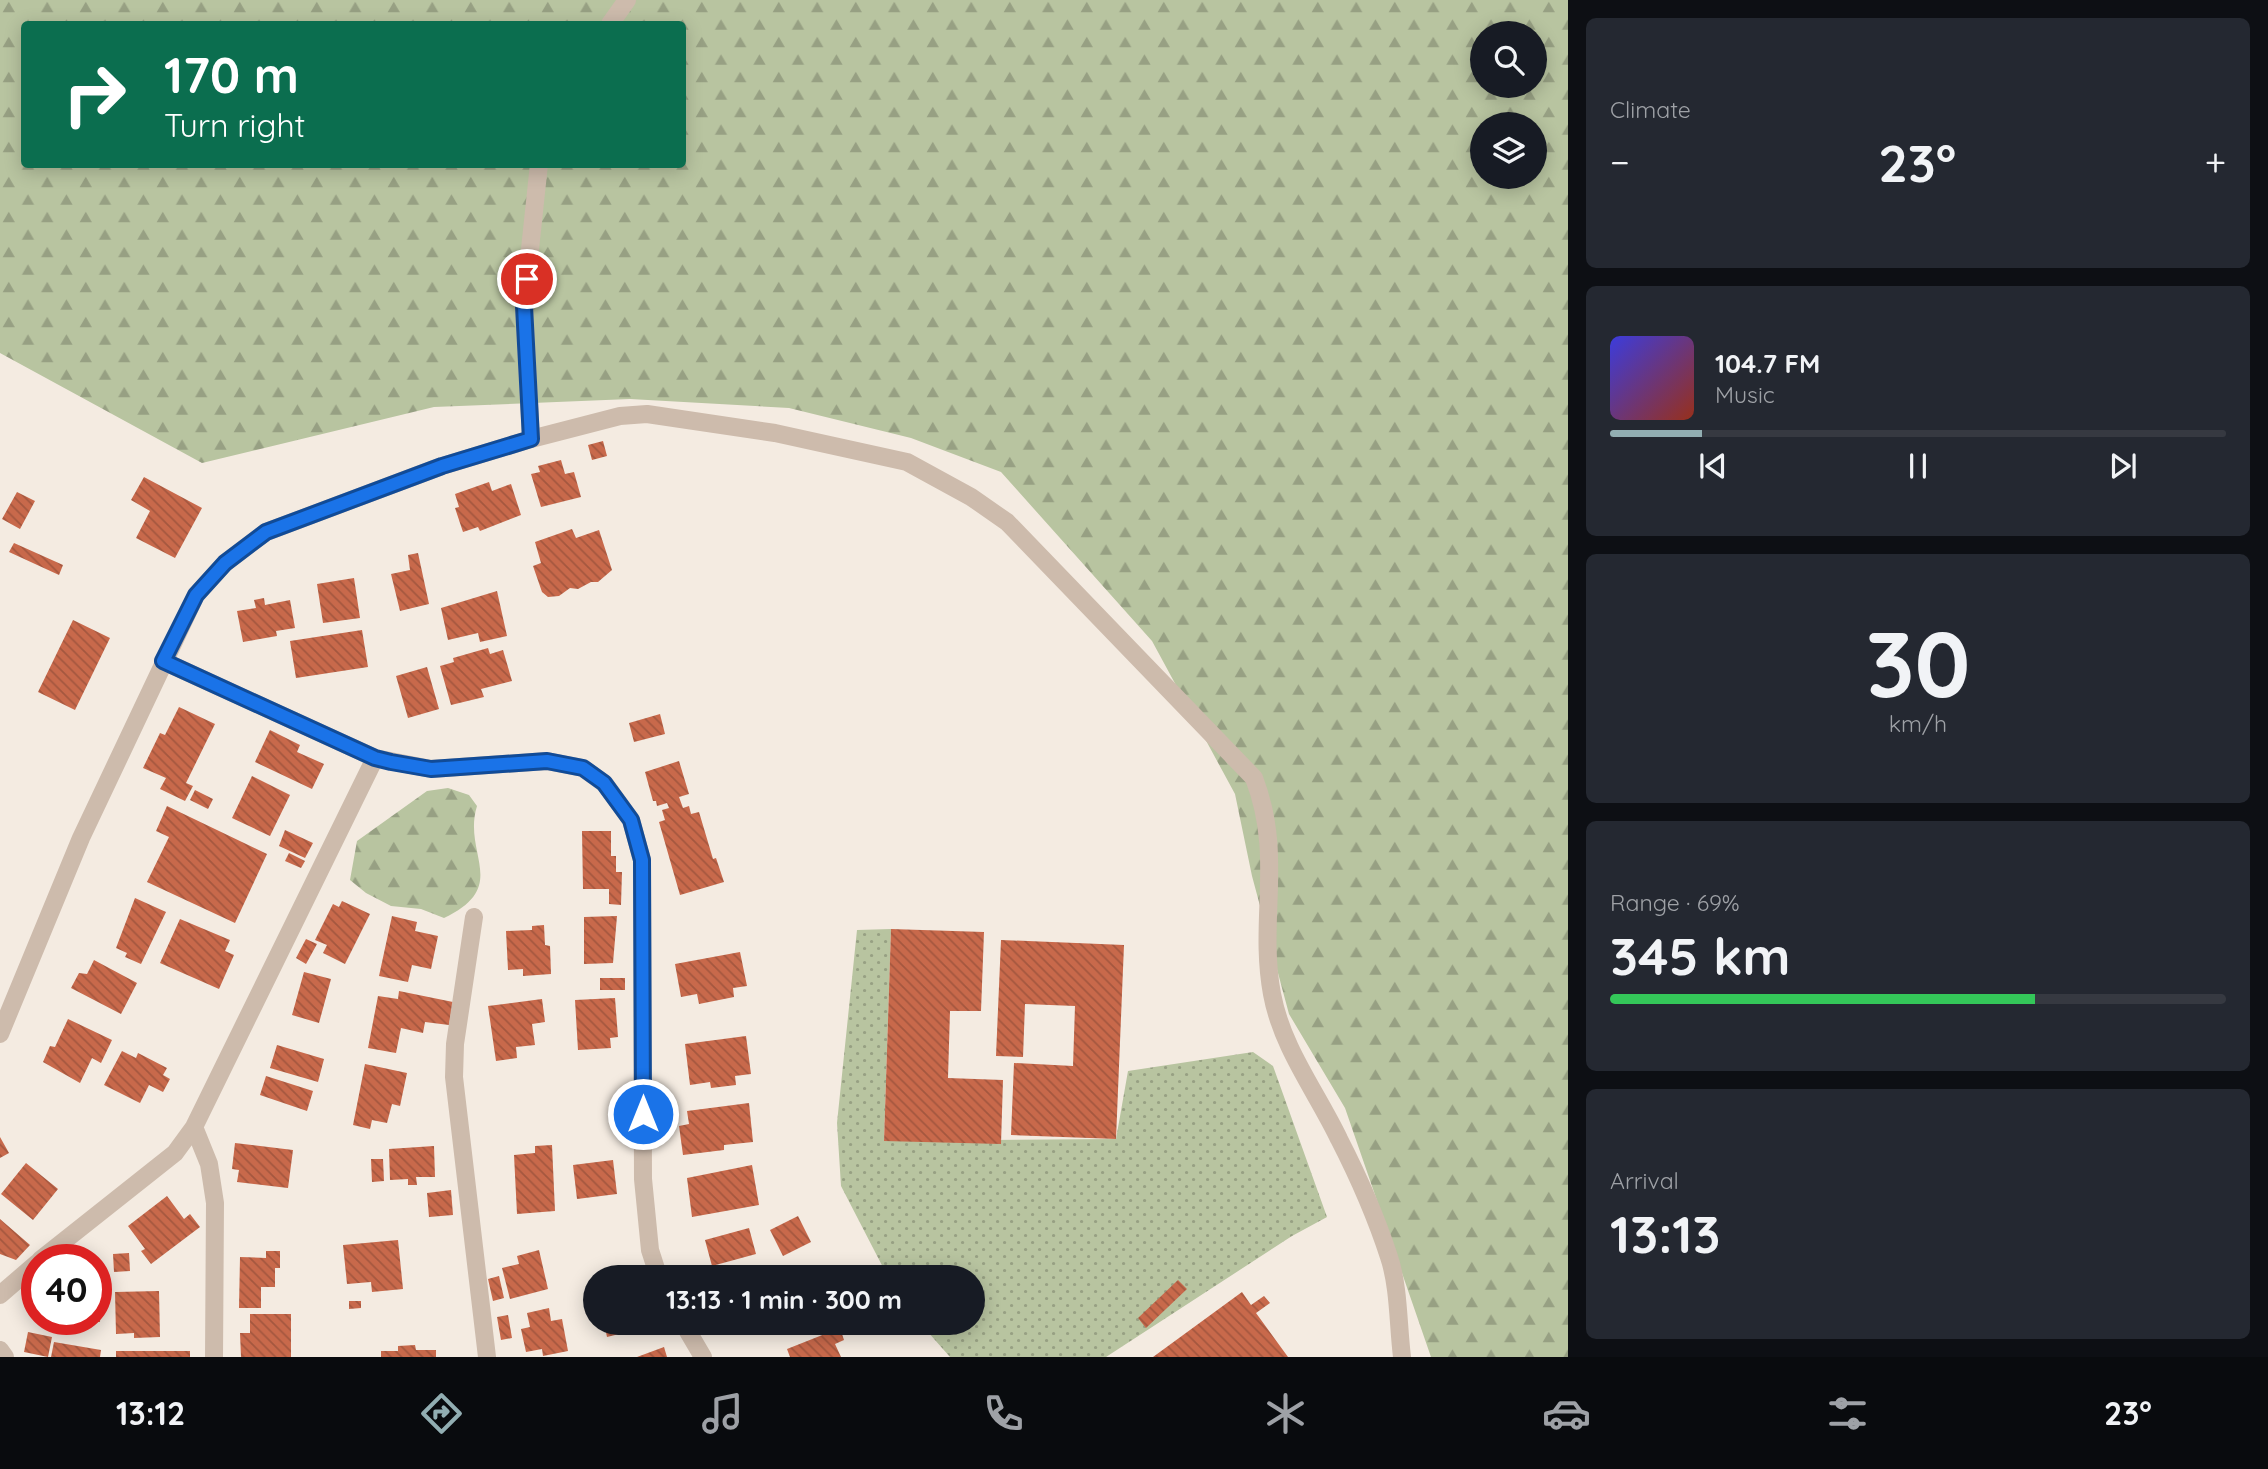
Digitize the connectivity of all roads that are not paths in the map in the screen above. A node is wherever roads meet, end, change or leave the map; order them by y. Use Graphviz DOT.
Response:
graph roads {
  1 [pos="627,0"];
  2 [pos="612,21"];
  3 [pos="539,168"];
  4 [pos="531,439"];
  5 [pos="163,661"];
  6 [pos="375,758"];
  7 [pos="474,917"];
  8 [pos="0,1034"];
  9 [pos="194,1127"];
  10 [pos="60,1244"];
  11 [pos="655,1265"];
  12 [pos="21,1277"];
  13 [pos="0,1295"];
  14 [pos="690,1335"];
  15 [pos="0,1350"];
  16 [pos="5,1357"];
  17 [pos="215,1357"];
  18 [pos="487,1357"];
  19 [pos="703,1357"];
  20 [pos="1402,1357"];
  1 -- 2 [label="street"];
  3 -- 4 [label="street"];
  4 -- 5 [label="street"];
  4 -- 20 [label="street"];
  5 -- 6 [label="street"];
  5 -- 8 [label="street"];
  6 -- 9 [label="street"];
  6 -- 11 [label="street"];
  7 -- 18 [label="street"];
  9 -- 10 [label="street"];
  9 -- 17 [label="street"];
  12 -- 13 [label="street"];
  14 -- 19 [label="street"];
  15 -- 16 [label="street"];
}
